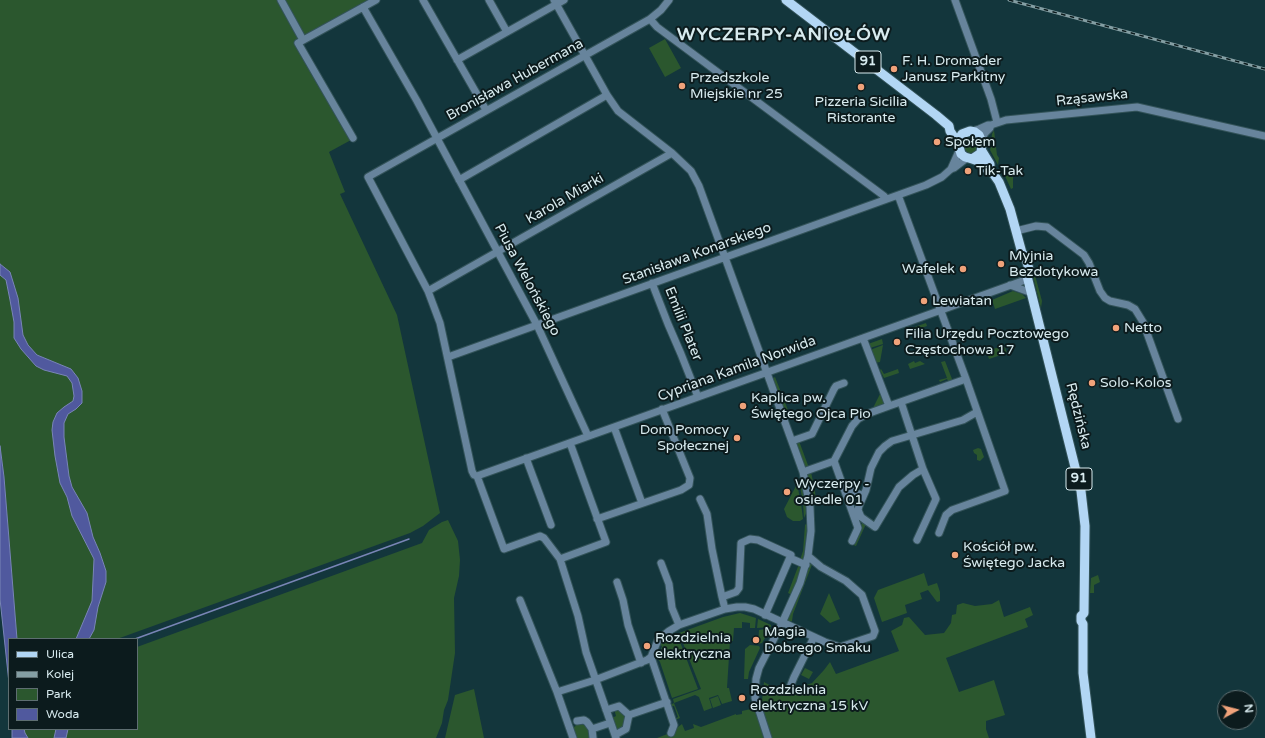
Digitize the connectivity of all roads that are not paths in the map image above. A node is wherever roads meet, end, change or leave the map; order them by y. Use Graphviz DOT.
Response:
graph roads {
  1 [pos="281,0"];
  2 [pos="376,0"];
  3 [pos="423,0"];
  4 [pos="489,0"];
  5 [pos="564,0"];
  6 [pos="669,0"];
  7 [pos="786,0"];
  8 [pos="955,0"];
  9 [pos="555,2"];
  10 [pos="363,7"];
  11 [pos="650,19"];
  12 [pos="507,32"];
  13 [pos="303,40"];
  14 [pos="586,55"];
  15 [pos="457,60"];
  16 [pos="608,95"];
  17 [pos="486,110"];
  18 [pos="994,124"];
  19 [pos="949,126"];
  20 [pos="970,131"];
  21 [pos="1265,136"];
  22 [pos="353,138"];
  23 [pos="437,138"];
  24 [pos="981,140"];
  25 [pos="959,147"];
  26 [pos="982,150"];
  27 [pos="672,153"];
  28 [pos="970,159"];
  29 [pos="951,169"];
  30 [pos="990,169"];
  31 [pos="459,180"];
  32 [pos="898,195"];
  33 [pos="886,199"];
  34 [pos="1016,231"];
  35 [pos="498,253"];
  36 [pos="726,257"];
  37 [pos="1028,278"];
  38 [pos="652,283"];
  39 [pos="1010,285"];
  40 [pos="428,291"];
  41 [pos="1032,294"];
  42 [pos="940,310"];
  43 [pos="537,325"];
  44 [pos="863,338"];
  45 [pos="448,357"];
  46 [pos="767,372"];
  47 [pos="966,379"];
  48 [pos="844,383"];
  49 [pos="698,397"];
  50 [pos="901,402"];
  51 [pos="889,406"];
  52 [pos="662,410"];
  53 [pos="977,412"];
  54 [pos="1178,419"];
  55 [pos="614,427"];
  56 [pos="912,435"];
  57 [pos="588,436"];
  58 [pos="792,441"];
  59 [pos="570,443"];
  60 [pos="526,458"];
  61 [pos="834,462"];
  62 [pos="923,469"];
  63 [pos="803,472"];
  64 [pos="476,475"];
  65 [pos="844,487"];
  66 [pos="862,496"];
  67 [pos="700,499"];
  68 [pos="642,503"];
  69 [pos="597,519"];
  70 [pos="551,525"];
  71 [pos="939,533"];
  72 [pos="917,540"];
  73 [pos="852,541"];
  74 [pos="808,556"];
  75 [pos="790,558"];
  76 [pos="560,559"];
  77 [pos="661,563"];
  78 [pos="806,565"];
  79 [pos="617,582"];
  80 [pos="722,597"];
  81 [pos="520,600"];
  82 [pos="726,609"];
  83 [pos="766,615"];
  84 [pos="782,623"];
  85 [pos="679,626"];
  86 [pos="814,637"];
  87 [pos="651,657"];
  88 [pos="641,663"];
  89 [pos="595,680"];
  90 [pos="790,688"];
  91 [pos="558,692"];
  92 [pos="666,702"];
  93 [pos="606,710"];
  94 [pos="630,715"];
  95 [pos="577,721"];
  96 [pos="610,723"];
  97 [pos="592,729"];
  98 [pos="671,733"];
  99 [pos="615,736"];
  100 [pos="573,738"];
  101 [pos="593,738"];
  102 [pos="768,738"];
  103 [pos="1091,738"];
  1 -- 13 [label="street"];
  2 -- 10 [label="street"];
  3 -- 15 [label="street"];
  4 -- 12 [label="street"];
  5 -- 9 [label="street"];
  6 -- 11 [label="street, Bronisława Hubermana"];
  7 -- 19 [label="main road, 91"];
  8 -- 18 [label="street"];
  9 -- 12 [label="street"];
  9 -- 14 [label="street"];
  10 -- 13 [label="street"];
  10 -- 23 [label="street, Piusa Welońskiego"];
  11 -- 14 [label="street, Bronisława Hubermana"];
  11 -- 33 [label="street"];
  12 -- 15 [label="street"];
  13 -- 22 [label="street"];
  14 -- 16 [label="street"];
  14 -- 17 [label="street, Bronisława Hubermana"];
  15 -- 17 [label="street"];
  16 -- 27 [label="street"];
  16 -- 31 [label="street"];
  17 -- 23 [label="street, Bronisława Hubermana"];
  18 -- 20 [label="street, Rząsawska"];
  18 -- 21 [label="street, Rząsawska"];
  18 -- 24 [label="street"];
  19 -- 20 [label="main road, 91"];
  19 -- 25 [label="main road, 91"];
  20 -- 24 [label="main road"];
  20 -- 25 [label="main road"];
  23 -- 31 [label="street, Piusa Welońskiego"];
  23 -- 40 [label="street, Bronisława Hubermana"];
  24 -- 26 [label="main road, 91"];
  25 -- 28 [label="main road, 91"];
  25 -- 29 [label="street"];
  26 -- 28 [label="main road"];
  26 -- 30 [label="main road, 91"];
  27 -- 35 [label="street, Karola Miarki"];
  27 -- 36 [label="street"];
  28 -- 29 [label="street, Stanisława Konarskiego"];
  28 -- 30 [label="main road, 91"];
  29 -- 32 [label="street, Stanisława Konarskiego"];
  30 -- 34 [label="main road, 91"];
  31 -- 35 [label="street, Piusa Welońskiego"];
  32 -- 33 [label="street, Stanisława Konarskiego"];
  32 -- 42 [label="street"];
  33 -- 36 [label="street, Stanisława Konarskiego"];
  34 -- 37 [label="main road, 91"];
  34 -- 54 [label="street"];
  35 -- 40 [label="street, Karola Miarki"];
  35 -- 43 [label="street, Piusa Welońskiego"];
  36 -- 38 [label="street, Stanisława Konarskiego"];
  36 -- 46 [label="street"];
  37 -- 39 [label="street, Cypriana Kamila Norwida"];
  37 -- 41 [label="main road, Rędzińska / 91"];
  38 -- 43 [label="street, Stanisława Konarskiego"];
  38 -- 49 [label="street, Emilii Plater"];
  39 -- 41 [label="street"];
  39 -- 42 [label="street, Cypriana Kamila Norwida"];
  40 -- 45 [label="street"];
  41 -- 103 [label="main road, Rędzińska / 91"];
  42 -- 44 [label="street, Cypriana Kamila Norwida"];
  42 -- 47 [label="street"];
  43 -- 45 [label="street, Stanisława Konarskiego"];
  43 -- 57 [label="street, Piusa Welońskiego"];
  44 -- 46 [label="street, Cypriana Kamila Norwida"];
  44 -- 51 [label="street"];
  45 -- 64 [label="street"];
  46 -- 49 [label="street, Cypriana Kamila Norwida"];
  46 -- 58 [label="street"];
  47 -- 50 [label="street"];
  47 -- 53 [label="street"];
  48 -- 58 [label="street"];
  49 -- 52 [label="street, Cypriana Kamila Norwida"];
  50 -- 51 [label="street"];
  50 -- 56 [label="street"];
  51 -- 61 [label="street"];
  52 -- 55 [label="street, Cypriana Kamila Norwida"];
  52 -- 68 [label="street"];
  53 -- 56 [label="street"];
  53 -- 71 [label="street"];
  55 -- 57 [label="street, Cypriana Kamila Norwida"];
  55 -- 68 [label="street"];
  56 -- 62 [label="street"];
  56 -- 66 [label="street"];
  57 -- 59 [label="street, Cypriana Kamila Norwida"];
  58 -- 63 [label="street"];
  59 -- 60 [label="street, Cypriana Kamila Norwida"];
  59 -- 69 [label="street"];
  60 -- 64 [label="street, Cypriana Kamila Norwida"];
  60 -- 70 [label="street"];
  61 -- 63 [label="street"];
  61 -- 65 [label="street"];
  62 -- 66 [label="street"];
  62 -- 72 [label="street"];
  63 -- 74 [label="street"];
  64 -- 76 [label="street"];
  65 -- 66 [label="street"];
  65 -- 73 [label="street"];
  67 -- 80 [label="street"];
  68 -- 69 [label="street"];
  69 -- 76 [label="street"];
  74 -- 78 [label="street"];
  74 -- 86 [label="street"];
  75 -- 78 [label="street"];
  75 -- 80 [label="street"];
  75 -- 83 [label="street"];
  76 -- 89 [label="street"];
  77 -- 85 [label="street"];
  78 -- 84 [label="street"];
  79 -- 88 [label="street"];
  80 -- 82 [label="street"];
  81 -- 91 [label="street"];
  82 -- 83 [label="street"];
  82 -- 85 [label="street"];
  83 -- 84 [label="street"];
  84 -- 86 [label="street"];
  84 -- 102 [label="street"];
  85 -- 87 [label="street"];
  86 -- 90 [label="street"];
  87 -- 88 [label="street"];
  87 -- 92 [label="street"];
  88 -- 89 [label="street"];
  89 -- 91 [label="street"];
  89 -- 93 [label="street"];
  91 -- 100 [label="street"];
  92 -- 94 [label="street"];
  92 -- 98 [label="street"];
  93 -- 94 [label="street"];
  93 -- 96 [label="street"];
  94 -- 99 [label="street"];
  95 -- 97 [label="street"];
  96 -- 97 [label="street"];
  96 -- 99 [label="street"];
  97 -- 101 [label="street"];
}
